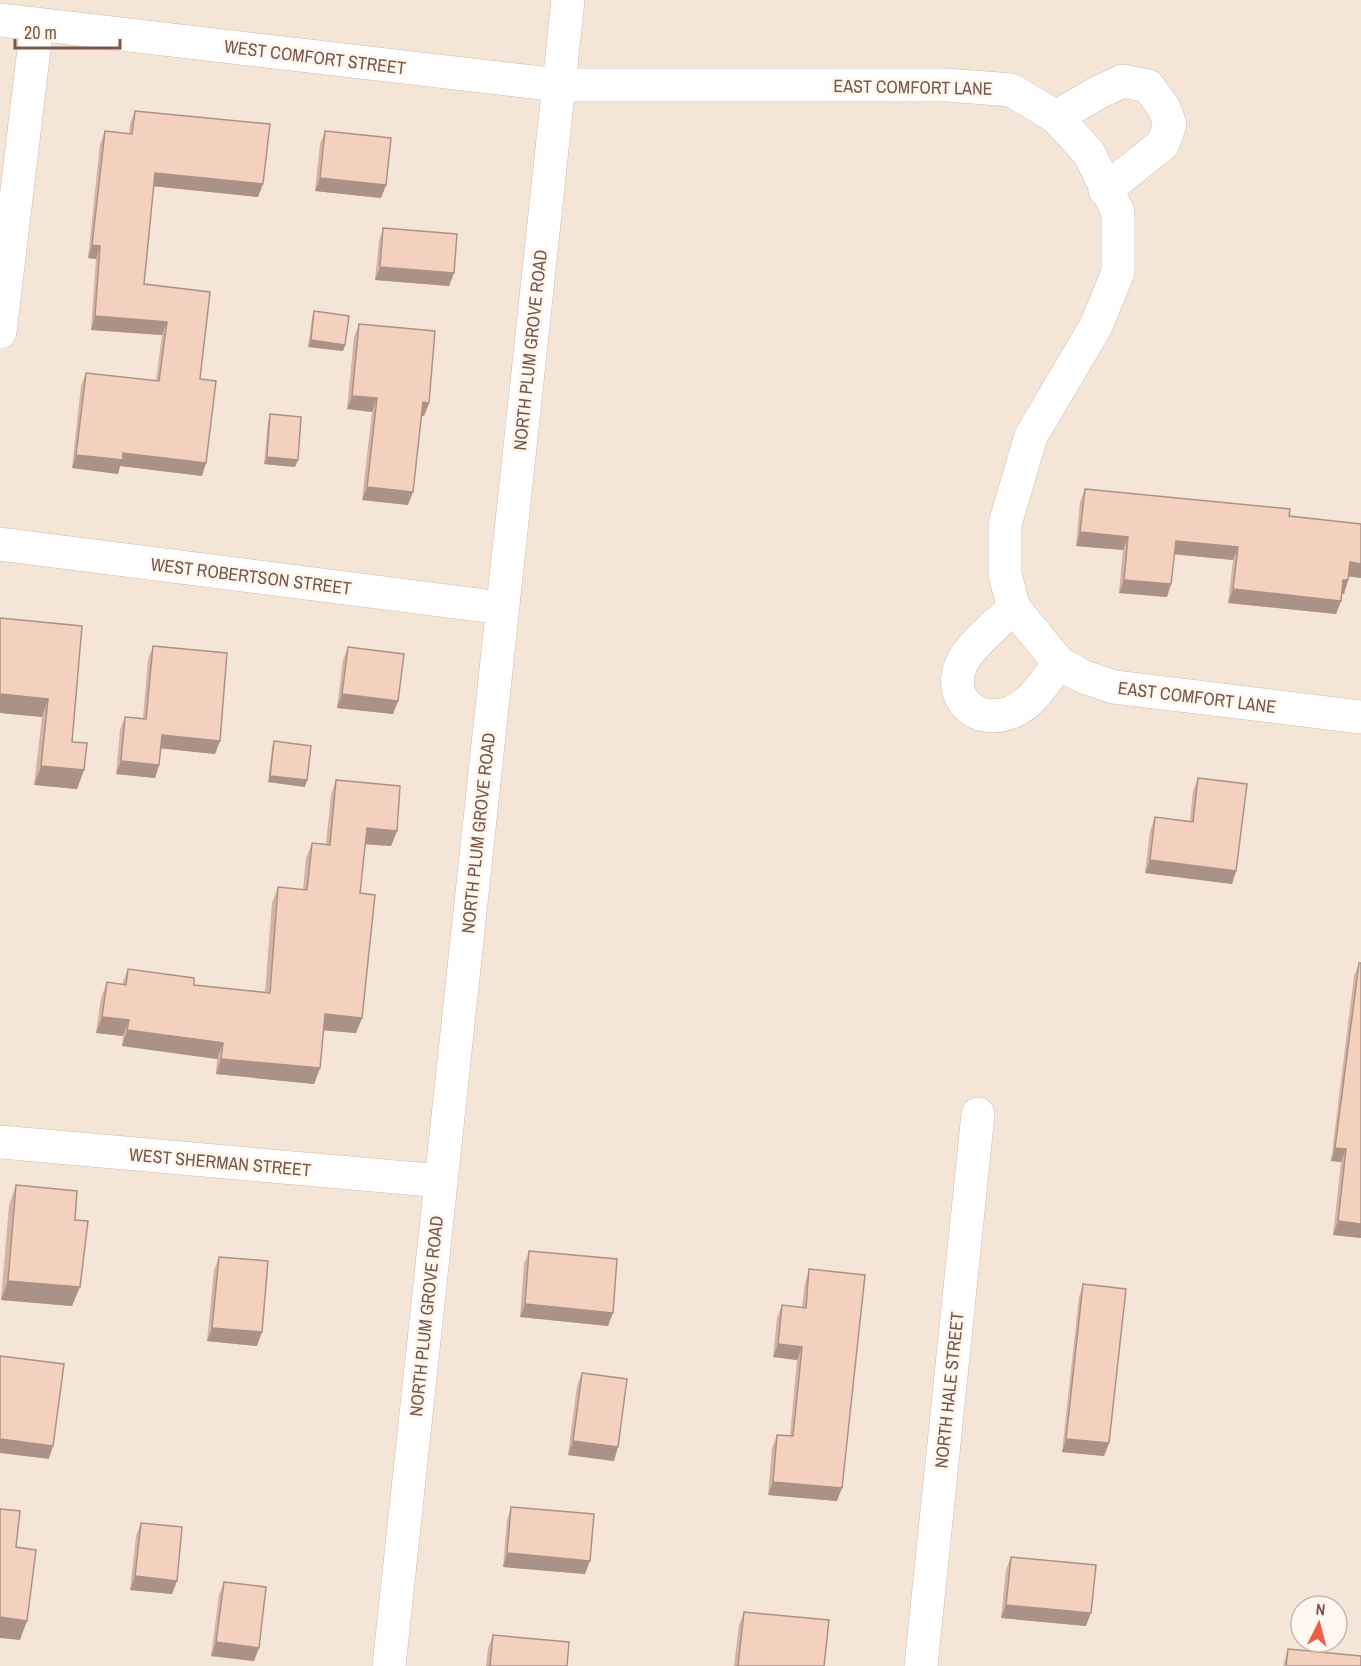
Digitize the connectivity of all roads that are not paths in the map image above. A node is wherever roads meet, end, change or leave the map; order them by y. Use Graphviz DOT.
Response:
graph roads {
  1 [pos="568,0"];
  2 [pos="0,20"];
  3 [pos="37,24"];
  4 [pos="558,85"];
  5 [pos="1056,117"];
  6 [pos="1105,190"];
  7 [pos="0,332"];
  8 [pos="0,544"];
  9 [pos="502,608"];
  10 [pos="1014,608"];
  11 [pos="1059,663"];
  12 [pos="1361,717"];
  13 [pos="978,1113"];
  14 [pos="0,1142"];
  15 [pos="441,1181"];
  16 [pos="389,1666"];
  17 [pos="921,1666"];
  1 -- 4 [label="street, NORTH PLUM GROVE ROAD"];
  2 -- 3 [label="street, WEST COMFORT STREET"];
  3 -- 4 [label="street, WEST COMFORT STREET"];
  3 -- 7 [label="street"];
  4 -- 5 [label="street, EAST COMFORT LANE"];
  4 -- 9 [label="street, NORTH PLUM GROVE ROAD"];
  5 -- 6 [label="street, EAST COMFORT LANE"];
  5 -- 6 [label="street"];
  6 -- 10 [label="street, EAST COMFORT LANE"];
  8 -- 9 [label="street, WEST ROBERTSON STREET"];
  9 -- 15 [label="street, NORTH PLUM GROVE ROAD"];
  10 -- 11 [label="street"];
  10 -- 11 [label="street"];
  11 -- 12 [label="street, EAST COMFORT LANE"];
  13 -- 17 [label="street, NORTH HALE STREET"];
  14 -- 15 [label="street, WEST SHERMAN STREET"];
  15 -- 16 [label="street, NORTH PLUM GROVE ROAD"];
}
